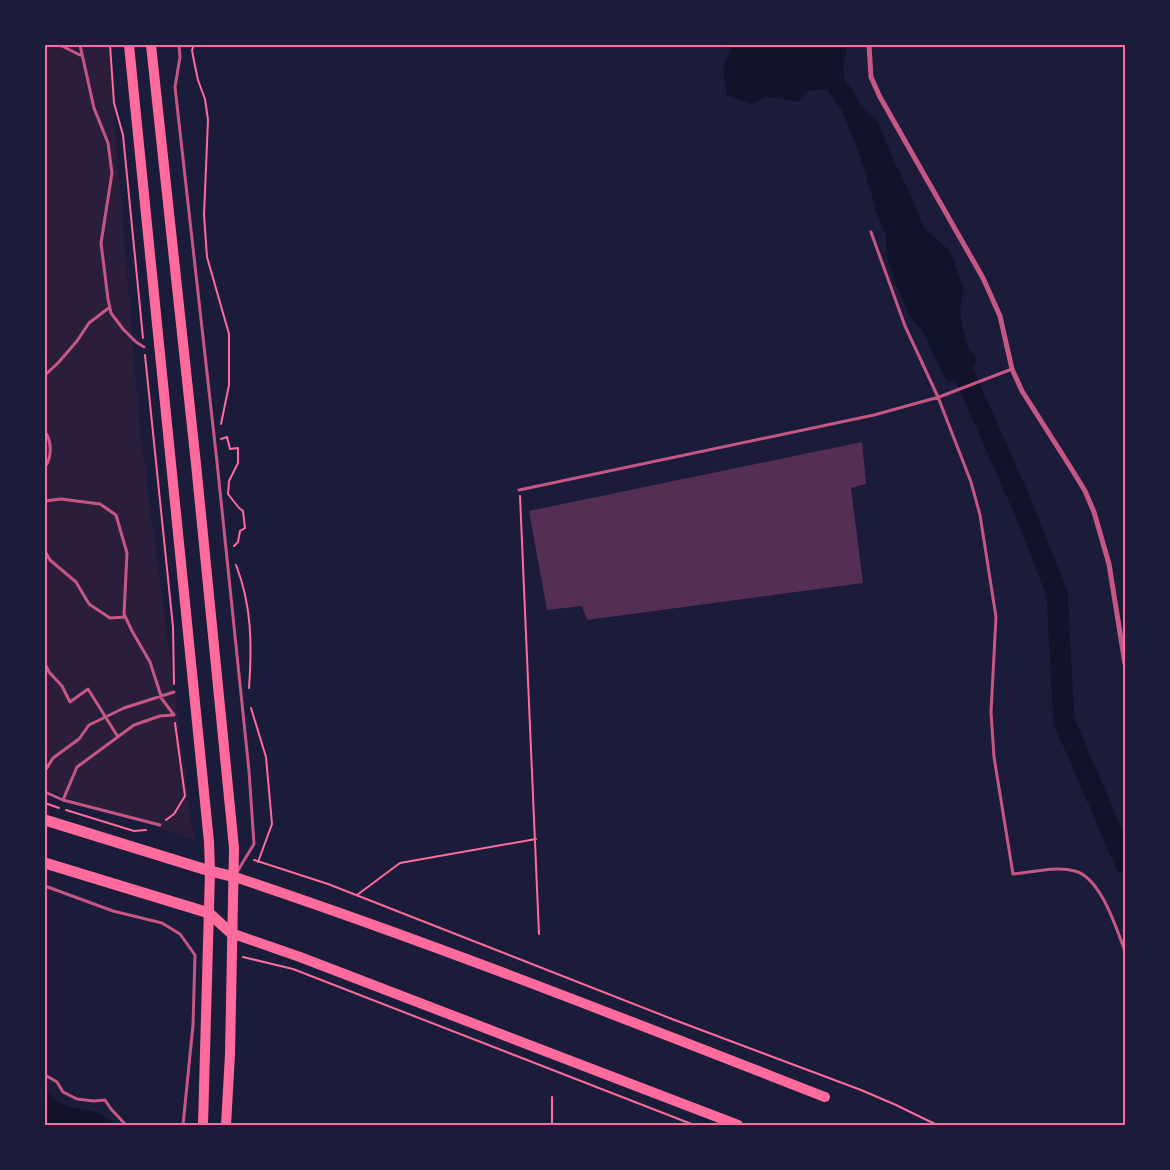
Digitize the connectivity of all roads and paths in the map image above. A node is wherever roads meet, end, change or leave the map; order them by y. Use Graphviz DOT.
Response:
graph roads {
  1 [pos="54,45"];
  2 [pos="80,45"];
  3 [pos="110,45"];
  4 [pos="129,45"];
  5 [pos="151,45"];
  6 [pos="179,45"];
  7 [pos="194,45"];
  8 [pos="869,45"];
  9 [pos="81,56"];
  10 [pos="871,232"];
  11 [pos="110,307"];
  12 [pos="144,347"];
  13 [pos="1011,369"];
  14 [pos="45,375"];
  15 [pos="939,397"];
  16 [pos="220,430"];
  17 [pos="45,432"];
  18 [pos="219,439"];
  19 [pos="45,466"];
  20 [pos="520,490"];
  21 [pos="45,501"];
  22 [pos="233,548"];
  23 [pos="45,551"];
  24 [pos="235,563"];
  25 [pos="125,617"];
  26 [pos="45,664"];
  27 [pos="1125,664"];
  28 [pos="174,692"];
  29 [pos="161,696"];
  30 [pos="248,696"];
  31 [pos="250,705"];
  32 [pos="174,715"];
  33 [pos="105,717"];
  34 [pos="118,738"];
  35 [pos="45,771"];
  36 [pos="45,792"];
  37 [pos="63,800"];
  38 [pos="45,803"];
  39 [pos="45,820"];
  40 [pos="160,825"];
  41 [pos="536,839"];
  42 [pos="246,858"];
  43 [pos="45,862"];
  44 [pos="258,862"];
  45 [pos="210,871"];
  46 [pos="235,877"];
  47 [pos="45,886"];
  48 [pos="357,895"];
  49 [pos="209,913"];
  50 [pos="232,934"];
  51 [pos="539,934"];
  52 [pos="1125,951"];
  53 [pos="231,954"];
  54 [pos="45,1075"];
  55 [pos="552,1097"];
  56 [pos="825,1097"];
  57 [pos="126,1125"];
  58 [pos="183,1125"];
  59 [pos="203,1125"];
  60 [pos="226,1125"];
  61 [pos="552,1125"];
  62 [pos="694,1125"];
  63 [pos="738,1125"];
  64 [pos="937,1125"];
  1 -- 9 [label="lane"];
  2 -- 9 [label="lane"];
  3 -- 12 [label="path"];
  4 -- 45 [label="main road"];
  5 -- 46 [label="main road"];
  6 -- 42 [label="lane"];
  7 -- 16 [label="path"];
  8 -- 13 [label="street"];
  9 -- 11 [label="lane"];
  10 -- 15 [label="lane"];
  11 -- 12 [label="lane"];
  11 -- 14 [label="lane"];
  12 -- 28 [label="path"];
  13 -- 15 [label="lane"];
  13 -- 27 [label="street"];
  15 -- 20 [label="lane"];
  15 -- 52 [label="lane"];
  17 -- 19 [label="lane"];
  18 -- 22 [label="path"];
  20 -- 41 [label="path"];
  21 -- 25 [label="lane"];
  23 -- 25 [label="lane"];
  24 -- 30 [label="path"];
  25 -- 29 [label="lane"];
  26 -- 33 [label="lane"];
  28 -- 29 [label="lane"];
  29 -- 32 [label="lane"];
  29 -- 33 [label="lane"];
  31 -- 44 [label="path"];
  32 -- 34 [label="lane"];
  32 -- 40 [label="path"];
  33 -- 34 [label="lane"];
  33 -- 35 [label="lane"];
  34 -- 37 [label="lane"];
  36 -- 37 [label="lane"];
  37 -- 40 [label="lane"];
  38 -- 40 [label="path"];
  39 -- 45 [label="main road"];
  41 -- 48 [label="path"];
  41 -- 51 [label="path"];
  42 -- 44 [label="path"];
  42 -- 46 [label="lane"];
  43 -- 49 [label="main road"];
  44 -- 48 [label="path"];
  45 -- 46 [label="main road"];
  45 -- 49 [label="main road"];
  46 -- 50 [label="main road"];
  46 -- 56 [label="main road"];
  47 -- 58 [label="lane"];
  48 -- 64 [label="path"];
  49 -- 50 [label="main road"];
  49 -- 59 [label="main road"];
  50 -- 53 [label="main road"];
  50 -- 63 [label="main road"];
  53 -- 60 [label="main road"];
  53 -- 62 [label="path"];
  54 -- 57 [label="lane"];
  55 -- 61 [label="path"];
}
